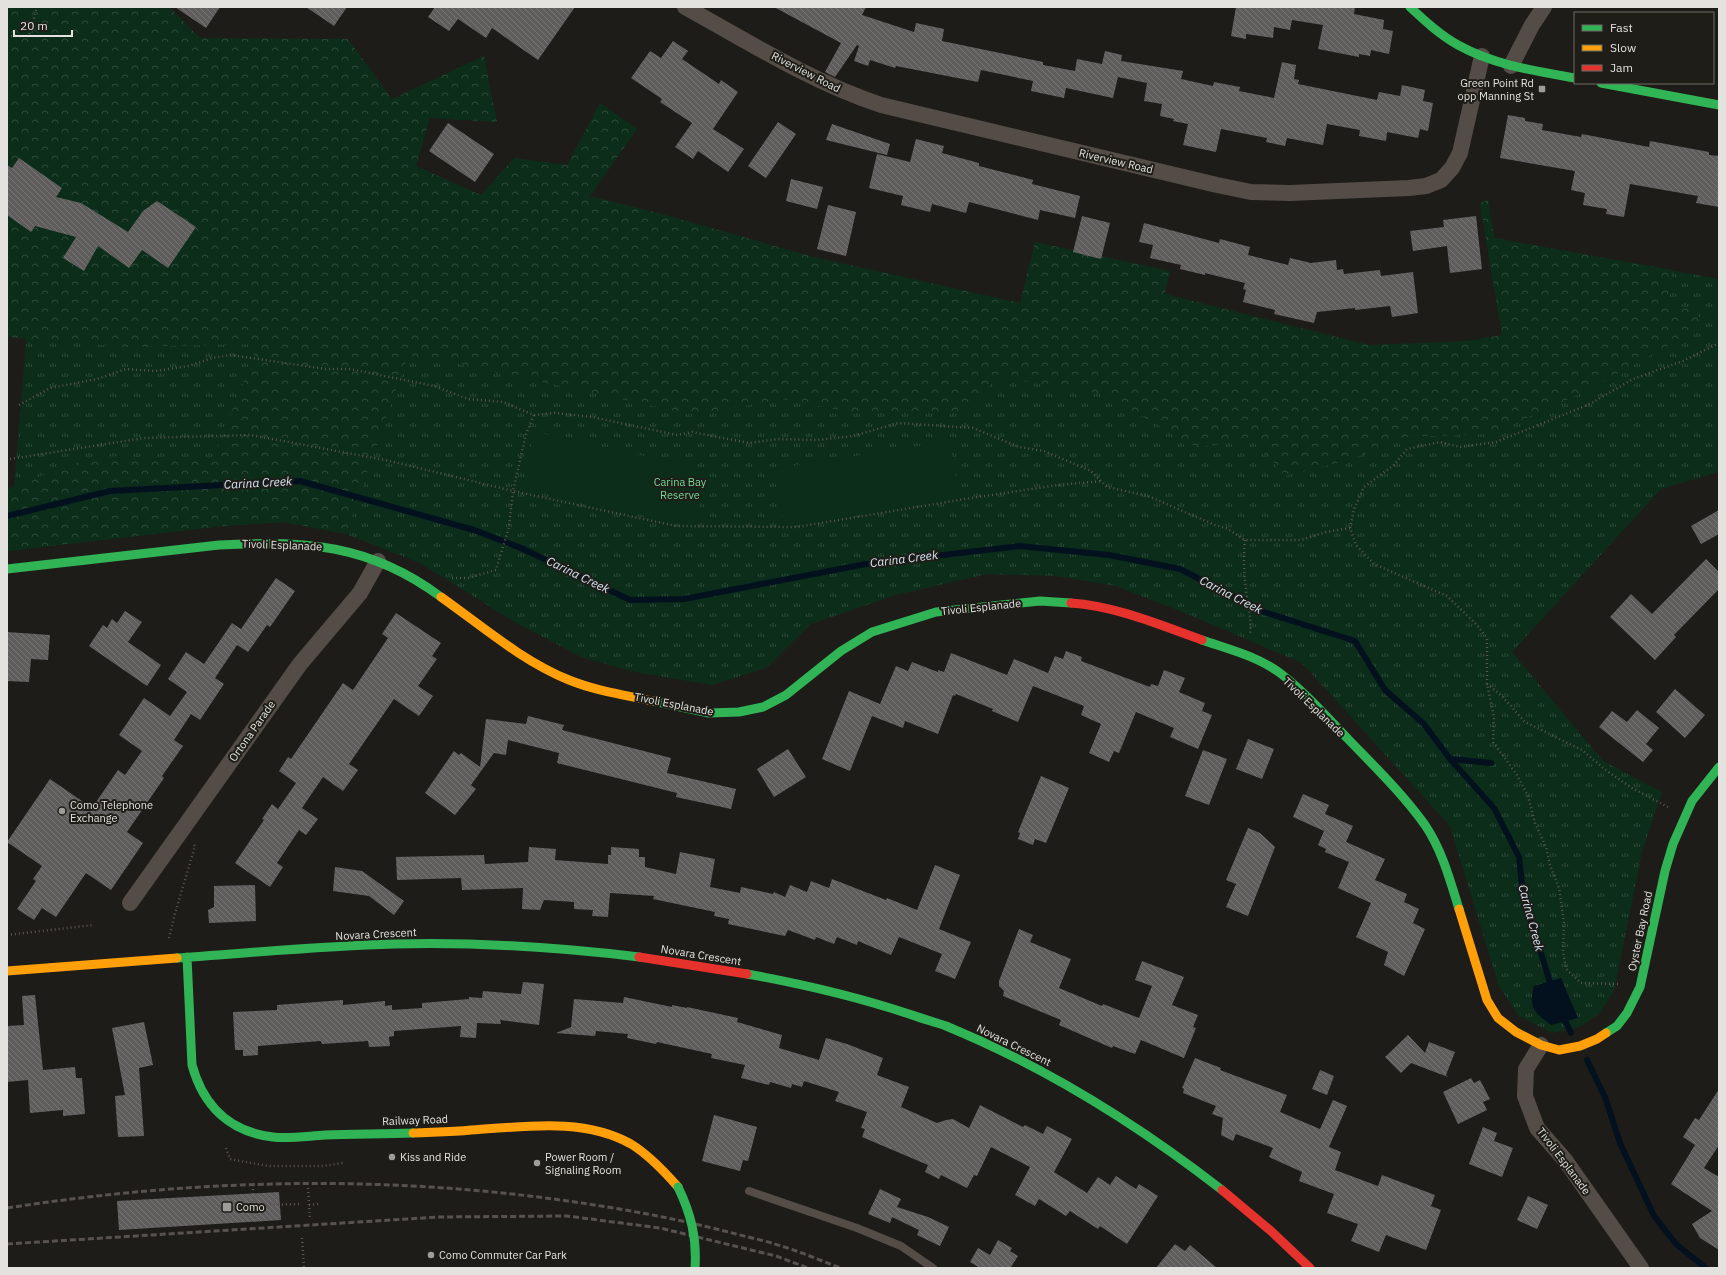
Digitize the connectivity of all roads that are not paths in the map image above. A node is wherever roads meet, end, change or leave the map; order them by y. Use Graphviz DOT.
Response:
graph roads {
  1 [pos="685,7"];
  2 [pos="1410,7"];
  3 [pos="1544,7"];
  4 [pos="1482,56"];
  5 [pos="1511,66"];
  6 [pos="1574,78"];
  7 [pos="1606,84"];
  8 [pos="1719,105"];
  9 [pos="378,561"];
  10 [pos="7,569"];
  11 [pos="1719,767"];
  12 [pos="130,903"];
  13 [pos="187,957"];
  14 [pos="7,971"];
  15 [pos="1541,1045"];
  16 [pos="749,1191"];
  17 [pos="695,1268"];
  18 [pos="933,1268"];
  19 [pos="1310,1268"];
  20 [pos="1641,1268"];
  1 -- 4 [label="street, Riverview Road"];
  2 -- 4 [label="street"];
  3 -- 5 [label="street"];
  4 -- 5 [label="street"];
  5 -- 6 [label="street"];
  7 -- 8 [label="street"];
  9 -- 10 [label="street, Tivoli Esplanade"];
  9 -- 12 [label="street, Ortona Parade"];
  9 -- 15 [label="street, Tivoli Esplanade"];
  11 -- 15 [label="street, Oyster Bay Road"];
  13 -- 14 [label="street, Novara Crescent"];
  13 -- 17 [label="street, Railway Road, bridge"];
  13 -- 19 [label="street, Novara Crescent"];
  15 -- 20 [label="street, Tivoli Esplanade"];
  16 -- 18 [label="lane"];
}
